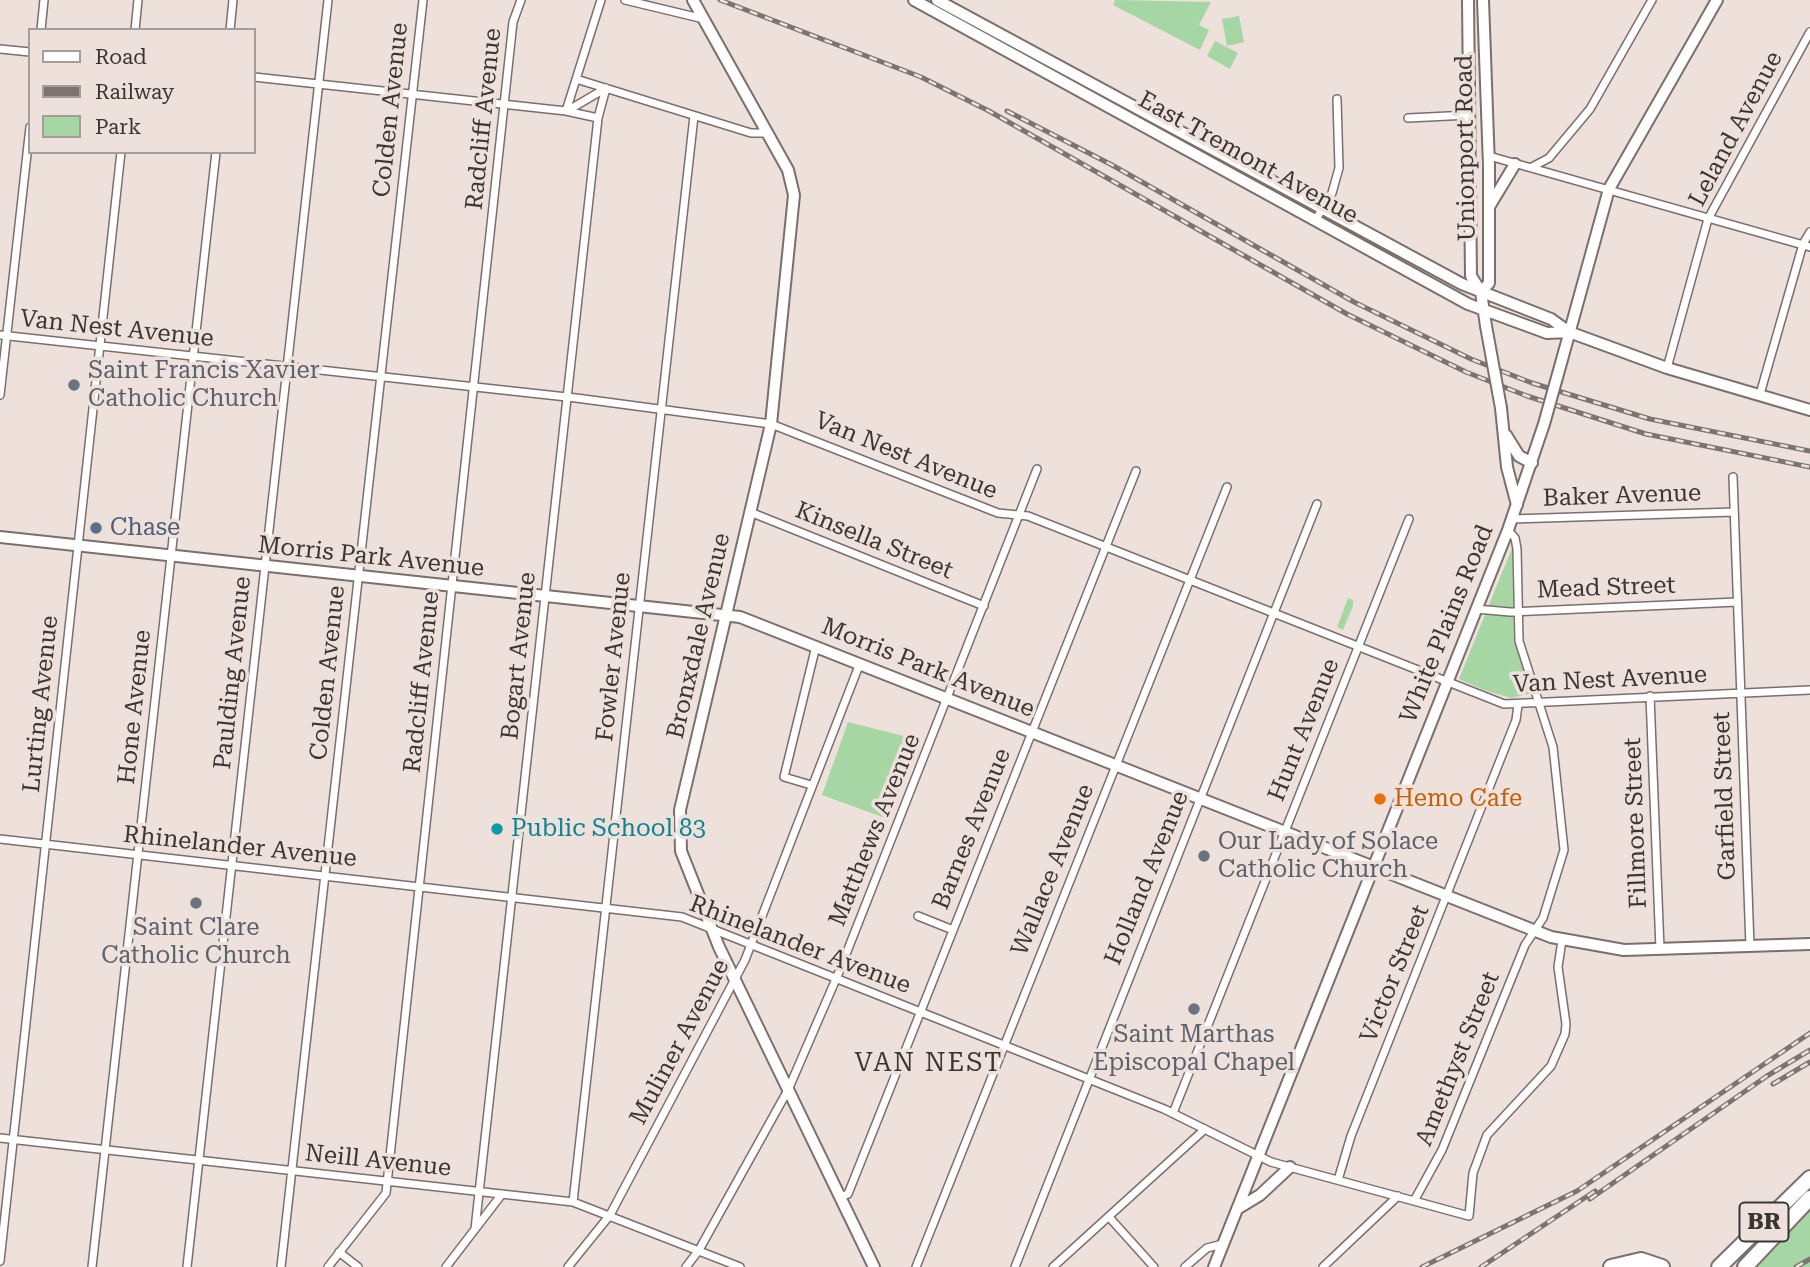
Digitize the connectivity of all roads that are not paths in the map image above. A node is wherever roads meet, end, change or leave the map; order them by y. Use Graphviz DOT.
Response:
graph roads {
  1 [pos="44,0"];
  2 [pos="138,0"];
  3 [pos="233,0"];
  4 [pos="328,0"];
  5 [pos="422,0"];
  6 [pos="521,0"];
  7 [pos="601,0"];
  8 [pos="625,0"];
  9 [pos="693,0"];
  10 [pos="914,0"];
  11 [pos="937,0"];
  12 [pos="1468,0"];
  13 [pos="1483,0"];
  14 [pos="1652,0"];
  15 [pos="1717,0"];
  16 [pos="704,19"];
  17 [pos="41,28"];
  18 [pos="135,28"];
  19 [pos="230,28"];
  20 [pos="1810,32"];
  21 [pos="0,49"];
  22 [pos="1015,49"];
  23 [pos="28,52"];
  24 [pos="256,77"];
  25 [pos="576,79"];
  26 [pos="318,84"];
  27 [pos="606,88"];
  28 [pos="412,95"];
  29 [pos="1337,99"];
  30 [pos="505,105"];
  31 [pos="566,111"];
  32 [pos="1469,115"];
  33 [pos="694,116"];
  34 [pos="598,118"];
  35 [pos="1408,118"];
  36 [pos="768,134"];
  37 [pos="28,142"];
  38 [pos="121,154"];
  39 [pos="216,154"];
  40 [pos="1489,156"];
  41 [pos="1515,164"];
  42 [pos="1528,167"];
  43 [pos="1609,189"];
  44 [pos="1488,209"];
  45 [pos="1319,214"];
  46 [pos="1707,219"];
  47 [pos="1810,232"];
  48 [pos="1806,245"];
  49 [pos="1481,292"];
  50 [pos="1483,310"];
  51 [pos="1569,332"];
  52 [pos="3,336"];
  53 [pos="100,346"];
  54 [pos="193,356"];
  55 [pos="287,367"];
  56 [pos="1667,368"];
  57 [pos="381,377"];
  58 [pos="474,387"];
  59 [pos="1760,394"];
  60 [pos="0,395"];
  61 [pos="567,397"];
  62 [pos="661,408"];
  63 [pos="1810,410"];
  64 [pos="771,424"];
  65 [pos="1506,434"];
  66 [pos="1532,463"];
  67 [pos="1037,469"];
  68 [pos="1136,471"];
  69 [pos="1733,477"];
  70 [pos="1227,487"];
  71 [pos="1317,504"];
  72 [pos="1517,505"];
  73 [pos="750,512"];
  74 [pos="1734,512"];
  75 [pos="1021,514"];
  76 [pos="1409,519"];
  77 [pos="1510,524"];
  78 [pos="0,537"];
  79 [pos="78,545"];
  80 [pos="1105,547"];
  81 [pos="171,556"];
  82 [pos="264,566"];
  83 [pos="358,577"];
  84 [pos="1189,580"];
  85 [pos="452,587"];
  86 [pos="545,597"];
  87 [pos="1737,602"];
  88 [pos="984,606"];
  89 [pos="639,608"];
  90 [pos="1476,609"];
  91 [pos="1518,611"];
  92 [pos="1274,613"];
  93 [pos="725,616"];
  94 [pos="816,646"];
  95 [pos="1358,647"];
  96 [pos="860,663"];
  97 [pos="1447,682"];
  98 [pos="1810,690"];
  99 [pos="1740,693"];
  100 [pos="1650,696"];
  101 [pos="948,698"];
  102 [pos="1538,702"];
  103 [pos="1518,705"];
  104 [pos="1032,732"];
  105 [pos="1116,765"];
  106 [pos="811,785"];
  107 [pos="1199,798"];
  108 [pos="1284,832"];
  109 [pos="0,839"];
  110 [pos="44,844"];
  111 [pos="138,855"];
  112 [pos="232,865"];
  113 [pos="1373,867"];
  114 [pos="325,875"];
  115 [pos="419,886"];
  116 [pos="512,896"];
  117 [pos="1447,897"];
  118 [pos="606,907"];
  119 [pos="918,916"];
  120 [pos="711,929"];
  121 [pos="953,930"];
  122 [pos="1534,931"];
  123 [pos="1562,940"];
  124 [pos="1810,944"];
  125 [pos="749,946"];
  126 [pos="1750,946"];
  127 [pos="1660,949"];
  128 [pos="734,981"];
  129 [pos="835,981"];
  130 [pos="920,1012"];
  131 [pos="1004,1045"];
  132 [pos="1088,1079"];
  133 [pos="788,1090"];
  134 [pos="1173,1113"];
  135 [pos="1205,1129"];
  136 [pos="0,1138"];
  137 [pos="12,1139"];
  138 [pos="105,1150"];
  139 [pos="1258,1156"];
  140 [pos="199,1160"];
  141 [pos="1290,1167"];
  142 [pos="292,1171"];
  143 [pos="1810,1178"];
  144 [pos="1338,1180"];
  145 [pos="385,1181"];
  146 [pos="480,1191"];
  147 [pos="502,1194"];
  148 [pos="1398,1196"];
  149 [pos="840,1197"];
  150 [pos="1810,1198"];
  151 [pos="1414,1200"];
  152 [pos="573,1202"];
  153 [pos="1237,1209"];
  154 [pos="610,1215"];
  155 [pos="1108,1217"];
  156 [pos="475,1229"];
  157 [pos="1223,1244"];
  158 [pos="699,1250"];
  159 [pos="339,1252"];
  160 [pos="0,1261"];
  161 [pos="92,1267"];
  162 [pos="187,1267"];
  163 [pos="281,1267"];
  164 [pos="328,1267"];
  165 [pos="358,1267"];
  166 [pos="446,1267"];
  167 [pos="568,1267"];
  168 [pos="686,1267"];
  169 [pos="740,1267"];
  170 [pos="874,1267"];
  171 [pos="916,1267"];
  172 [pos="1015,1267"];
  173 [pos="1053,1267"];
  174 [pos="1154,1267"];
  175 [pos="1185,1267"];
  176 [pos="1214,1267"];
  177 [pos="1323,1267"];
  178 [pos="1611,1267"];
  179 [pos="1662,1267"];
  180 [pos="1719,1267"];
  181 [pos="1745,1267"];
  1 -- 17 [label="street"];
  2 -- 18 [label="street"];
  3 -- 19 [label="street"];
  4 -- 26 [label="street, Paulding Avenue"];
  5 -- 28 [label="street, Colden Avenue"];
  6 -- 30 [label="street, Radcliff Avenue"];
  7 -- 25 [label="street"];
  8 -- 16 [label="street"];
  9 -- 16 [label="main road, Bronxdale Avenue"];
  10 -- 22 [label="main road, East Tremont Avenue"];
  11 -- 22 [label="main road, East Tremont Avenue"];
  12 -- 32 [label="main road, Unionport Road"];
  13 -- 40 [label="main road, Unionport Road"];
  14 -- 42 [label="street"];
  15 -- 43 [label="main road, White Plains Road"];
  16 -- 36 [label="main road, Bronxdale Avenue"];
  20 -- 46 [label="street, Leland Avenue"];
  21 -- 23 [label="street"];
  22 -- 45 [label="main road, East Tremont Avenue"];
  24 -- 26 [label="street"];
  25 -- 27 [label="street"];
  25 -- 31 [label="street"];
  26 -- 28 [label="street"];
  26 -- 55 [label="street, Paulding Avenue"];
  27 -- 31 [label="street"];
  27 -- 33 [label="street"];
  27 -- 34 [label="street, Bogart Avenue"];
  28 -- 30 [label="street"];
  28 -- 57 [label="street, Colden Avenue"];
  29 -- 45 [label="street"];
  30 -- 31 [label="street"];
  30 -- 58 [label="street, Radcliff Avenue"];
  31 -- 34 [label="street"];
  32 -- 35 [label="street"];
  32 -- 49 [label="main road, Unionport Road"];
  33 -- 36 [label="street"];
  33 -- 62 [label="street, Fowler Avenue"];
  34 -- 61 [label="street, Bogart Avenue"];
  36 -- 64 [label="main road, Bronxdale Avenue"];
  37 -- 52 [label="street"];
  38 -- 53 [label="street, Lurting Avenue"];
  39 -- 54 [label="street, Hone Avenue"];
  40 -- 41 [label="street"];
  40 -- 44 [label="main road, Unionport Road"];
  41 -- 42 [label="street"];
  41 -- 44 [label="main road"];
  42 -- 43 [label="street"];
  43 -- 46 [label="street"];
  43 -- 51 [label="main road, White Plains Road"];
  44 -- 49 [label="main road, Unionport Road"];
  45 -- 49 [label="main road, East Tremont Avenue"];
  45 -- 50 [label="main road, East Tremont Avenue"];
  46 -- 48 [label="street"];
  46 -- 56 [label="street, Leland Avenue"];
  47 -- 48 [label="street"];
  48 -- 59 [label="street"];
  49 -- 50 [label="main road, Unionport Road"];
  49 -- 51 [label="main road, East Tremont Avenue"];
  50 -- 51 [label="main road, East Tremont Avenue"];
  50 -- 65 [label="main road, Unionport Road, bridge"];
  51 -- 56 [label="main road, East Tremont Avenue"];
  51 -- 66 [label="main road, White Plains Road, bridge"];
  52 -- 53 [label="street, Van Nest Avenue"];
  52 -- 60 [label="street"];
  53 -- 54 [label="street, Van Nest Avenue"];
  53 -- 79 [label="street, Lurting Avenue"];
  54 -- 55 [label="street, Van Nest Avenue"];
  54 -- 81 [label="street, Hone Avenue"];
  55 -- 57 [label="street, Van Nest Avenue"];
  55 -- 82 [label="street, Paulding Avenue"];
  56 -- 59 [label="main road, East Tremont Avenue"];
  57 -- 58 [label="street, Van Nest Avenue"];
  57 -- 83 [label="street, Colden Avenue"];
  58 -- 61 [label="street, Van Nest Avenue"];
  58 -- 85 [label="street, Radcliff Avenue"];
  59 -- 63 [label="main road, East Tremont Avenue"];
  61 -- 62 [label="street, Van Nest Avenue"];
  61 -- 86 [label="street, Bogart Avenue"];
  62 -- 64 [label="street, Van Nest Avenue"];
  62 -- 89 [label="street, Fowler Avenue"];
  64 -- 73 [label="main road, Bronxdale Avenue"];
  64 -- 75 [label="street, Van Nest Avenue"];
  65 -- 66 [label="main road, Unionport Road"];
  65 -- 72 [label="main road, Unionport Road"];
  66 -- 72 [label="main road, White Plains Road"];
  67 -- 75 [label="street, Matthews Avenue"];
  68 -- 80 [label="street, Barnes Avenue"];
  69 -- 74 [label="street, Garfield Street"];
  70 -- 84 [label="street, Wallace Avenue"];
  71 -- 92 [label="street, Holland Avenue"];
  72 -- 77 [label="main road, White Plains Road"];
  73 -- 88 [label="street, Kinsella Street"];
  73 -- 93 [label="main road, Bronxdale Avenue"];
  74 -- 77 [label="street, Baker Avenue"];
  74 -- 87 [label="street, Garfield Street"];
  75 -- 80 [label="street, Van Nest Avenue"];
  75 -- 88 [label="street, Matthews Avenue"];
  76 -- 95 [label="street, Hunt Avenue"];
  77 -- 90 [label="main road, White Plains Road"];
  77 -- 91 [label="street"];
  78 -- 79 [label="main road, Morris Park Avenue"];
  79 -- 81 [label="main road, Morris Park Avenue"];
  79 -- 110 [label="street, Lurting Avenue"];
  80 -- 84 [label="street, Van Nest Avenue"];
  80 -- 104 [label="street, Barnes Avenue"];
  81 -- 82 [label="main road, Morris Park Avenue"];
  81 -- 111 [label="street, Hone Avenue"];
  82 -- 83 [label="main road, Morris Park Avenue"];
  82 -- 112 [label="street, Paulding Avenue"];
  83 -- 85 [label="main road, Morris Park Avenue"];
  83 -- 114 [label="street, Colden Avenue"];
  84 -- 92 [label="street, Van Nest Avenue"];
  84 -- 105 [label="street, Wallace Avenue"];
  85 -- 86 [label="main road, Morris Park Avenue"];
  85 -- 115 [label="street, Radcliff Avenue"];
  86 -- 89 [label="main road, Morris Park Avenue"];
  86 -- 116 [label="street, Bogart Avenue"];
  87 -- 91 [label="street, Mead Street"];
  87 -- 99 [label="street, Garfield Street"];
  88 -- 101 [label="street, Matthews Avenue"];
  89 -- 93 [label="main road, Morris Park Avenue"];
  89 -- 118 [label="street, Fowler Avenue"];
  90 -- 91 [label="street, Mead Street"];
  90 -- 97 [label="main road, White Plains Road"];
  91 -- 102 [label="street"];
  92 -- 95 [label="street, Van Nest Avenue"];
  92 -- 107 [label="street, Holland Avenue"];
  93 -- 94 [label="main road, Morris Park Avenue"];
  93 -- 120 [label="main road, Bronxdale Avenue"];
  94 -- 96 [label="main road, Morris Park Avenue"];
  94 -- 106 [label="street"];
  95 -- 97 [label="street, Van Nest Avenue"];
  95 -- 108 [label="street, Hunt Avenue"];
  96 -- 101 [label="main road, Morris Park Avenue"];
  96 -- 106 [label="street, Muliner Avenue"];
  97 -- 103 [label="street, Van Nest Avenue"];
  97 -- 113 [label="main road, White Plains Road"];
  98 -- 99 [label="street, Van Nest Avenue"];
  99 -- 100 [label="street, Van Nest Avenue"];
  99 -- 126 [label="street, Garfield Street"];
  100 -- 102 [label="street, Van Nest Avenue"];
  100 -- 127 [label="street, Fillmore Street"];
  101 -- 104 [label="main road, Morris Park Avenue"];
  101 -- 129 [label="street, Matthews Avenue"];
  102 -- 103 [label="street, Van Nest Avenue"];
  102 -- 122 [label="street"];
  103 -- 117 [label="street, Victor Street"];
  104 -- 105 [label="main road, Morris Park Avenue"];
  104 -- 121 [label="street, Barnes Avenue"];
  105 -- 107 [label="main road, Morris Park Avenue"];
  105 -- 131 [label="street, Wallace Avenue"];
  106 -- 125 [label="street, Muliner Avenue"];
  107 -- 108 [label="main road, Morris Park Avenue"];
  107 -- 132 [label="street, Holland Avenue"];
  108 -- 113 [label="main road, Morris Park Avenue"];
  108 -- 134 [label="street, Hunt Avenue"];
  109 -- 110 [label="street, Rhinelander Avenue"];
  110 -- 111 [label="street, Rhinelander Avenue"];
  110 -- 137 [label="street, Lurting Avenue"];
  111 -- 112 [label="street, Rhinelander Avenue"];
  111 -- 138 [label="street, Hone Avenue"];
  112 -- 114 [label="street, Rhinelander Avenue"];
  112 -- 140 [label="street, Paulding Avenue"];
  113 -- 117 [label="main road, Morris Park Avenue"];
  113 -- 139 [label="main road, White Plains Road"];
  114 -- 115 [label="street, Rhinelander Avenue"];
  114 -- 142 [label="street, Colden Avenue"];
  115 -- 116 [label="street, Rhinelander Avenue"];
  115 -- 145 [label="street, Radcliff Avenue"];
  116 -- 118 [label="street, Rhinelander Avenue"];
  116 -- 146 [label="street, Bogart Avenue"];
  117 -- 122 [label="main road, Morris Park Avenue"];
  117 -- 144 [label="street, Victor Street"];
  118 -- 120 [label="street, Rhinelander Avenue"];
  118 -- 152 [label="street, Fowler Avenue"];
  119 -- 121 [label="street"];
  120 -- 125 [label="street, Rhinelander Avenue"];
  120 -- 128 [label="main road, Bronxdale Avenue"];
  121 -- 130 [label="street, Barnes Avenue"];
  122 -- 123 [label="main road, Morris Park Avenue"];
  122 -- 151 [label="street, Amethyst Street"];
  123 -- 127 [label="main road, Morris Park Avenue"];
  123 -- 151 [label="street, Rhinelander Avenue"];
  124 -- 126 [label="main road, Morris Park Avenue"];
  125 -- 128 [label="street, Muliner Avenue"];
  125 -- 129 [label="street, Rhinelander Avenue"];
  126 -- 127 [label="main road, Morris Park Avenue"];
  128 -- 133 [label="main road, Bronxdale Avenue"];
  128 -- 154 [label="street, Muliner Avenue"];
  129 -- 130 [label="street, Rhinelander Avenue"];
  129 -- 133 [label="street, Matthews Avenue"];
  130 -- 131 [label="street, Rhinelander Avenue"];
  130 -- 149 [label="street, Barnes Avenue"];
  131 -- 132 [label="street, Rhinelander Avenue"];
  131 -- 171 [label="street, Wallace Avenue"];
  132 -- 134 [label="street, Rhinelander Avenue"];
  132 -- 172 [label="street, Holland Avenue"];
  133 -- 149 [label="main road, Bronxdale Avenue"];
  133 -- 158 [label="street, Matthews Avenue"];
  134 -- 135 [label="street, Rhinelander Avenue"];
  135 -- 139 [label="street, Rhinelander Avenue"];
  135 -- 155 [label="street"];
  136 -- 137 [label="street, Neill Avenue"];
  137 -- 138 [label="street, Neill Avenue"];
  137 -- 160 [label="street, Lurting Avenue"];
  138 -- 140 [label="street, Neill Avenue"];
  138 -- 161 [label="street, Hone Avenue"];
  139 -- 141 [label="street, Rhinelander Avenue"];
  139 -- 153 [label="main road, White Plains Road"];
  140 -- 142 [label="street, Neill Avenue"];
  140 -- 162 [label="street, Paulding Avenue"];
  141 -- 144 [label="street, Rhinelander Avenue"];
  141 -- 153 [label="main road"];
  142 -- 145 [label="street, Neill Avenue"];
  142 -- 163 [label="street, Colden Avenue"];
  143 -- 180 [label="highway, BR"];
  144 -- 148 [label="street, Rhinelander Avenue"];
  145 -- 146 [label="street, Neill Avenue"];
  145 -- 159 [label="street, Radcliff Avenue"];
  146 -- 147 [label="street, Neill Avenue"];
  146 -- 156 [label="street, Bogart Avenue"];
  147 -- 152 [label="street, Neill Avenue"];
  147 -- 156 [label="street, Bogart Avenue"];
  148 -- 151 [label="street, Rhinelander Avenue"];
  148 -- 177 [label="street"];
  149 -- 170 [label="main road, Bronxdale Avenue"];
  150 -- 181 [label="highway, BR"];
  152 -- 154 [label="street, Neill Avenue"];
  153 -- 157 [label="main road, White Plains Road"];
  154 -- 158 [label="street, Neill Avenue"];
  154 -- 167 [label="street, Muliner Avenue"];
  155 -- 173 [label="street"];
  155 -- 174 [label="street"];
  156 -- 166 [label="street, Bogart Avenue"];
  157 -- 175 [label="street"];
  157 -- 176 [label="main road, White Plains Road"];
  158 -- 168 [label="street, Matthews Avenue"];
  158 -- 169 [label="street, Neill Avenue"];
  159 -- 164 [label="street, Radcliff Avenue"];
  159 -- 165 [label="street"];
  178 -- 179 [label="highway"];
}
